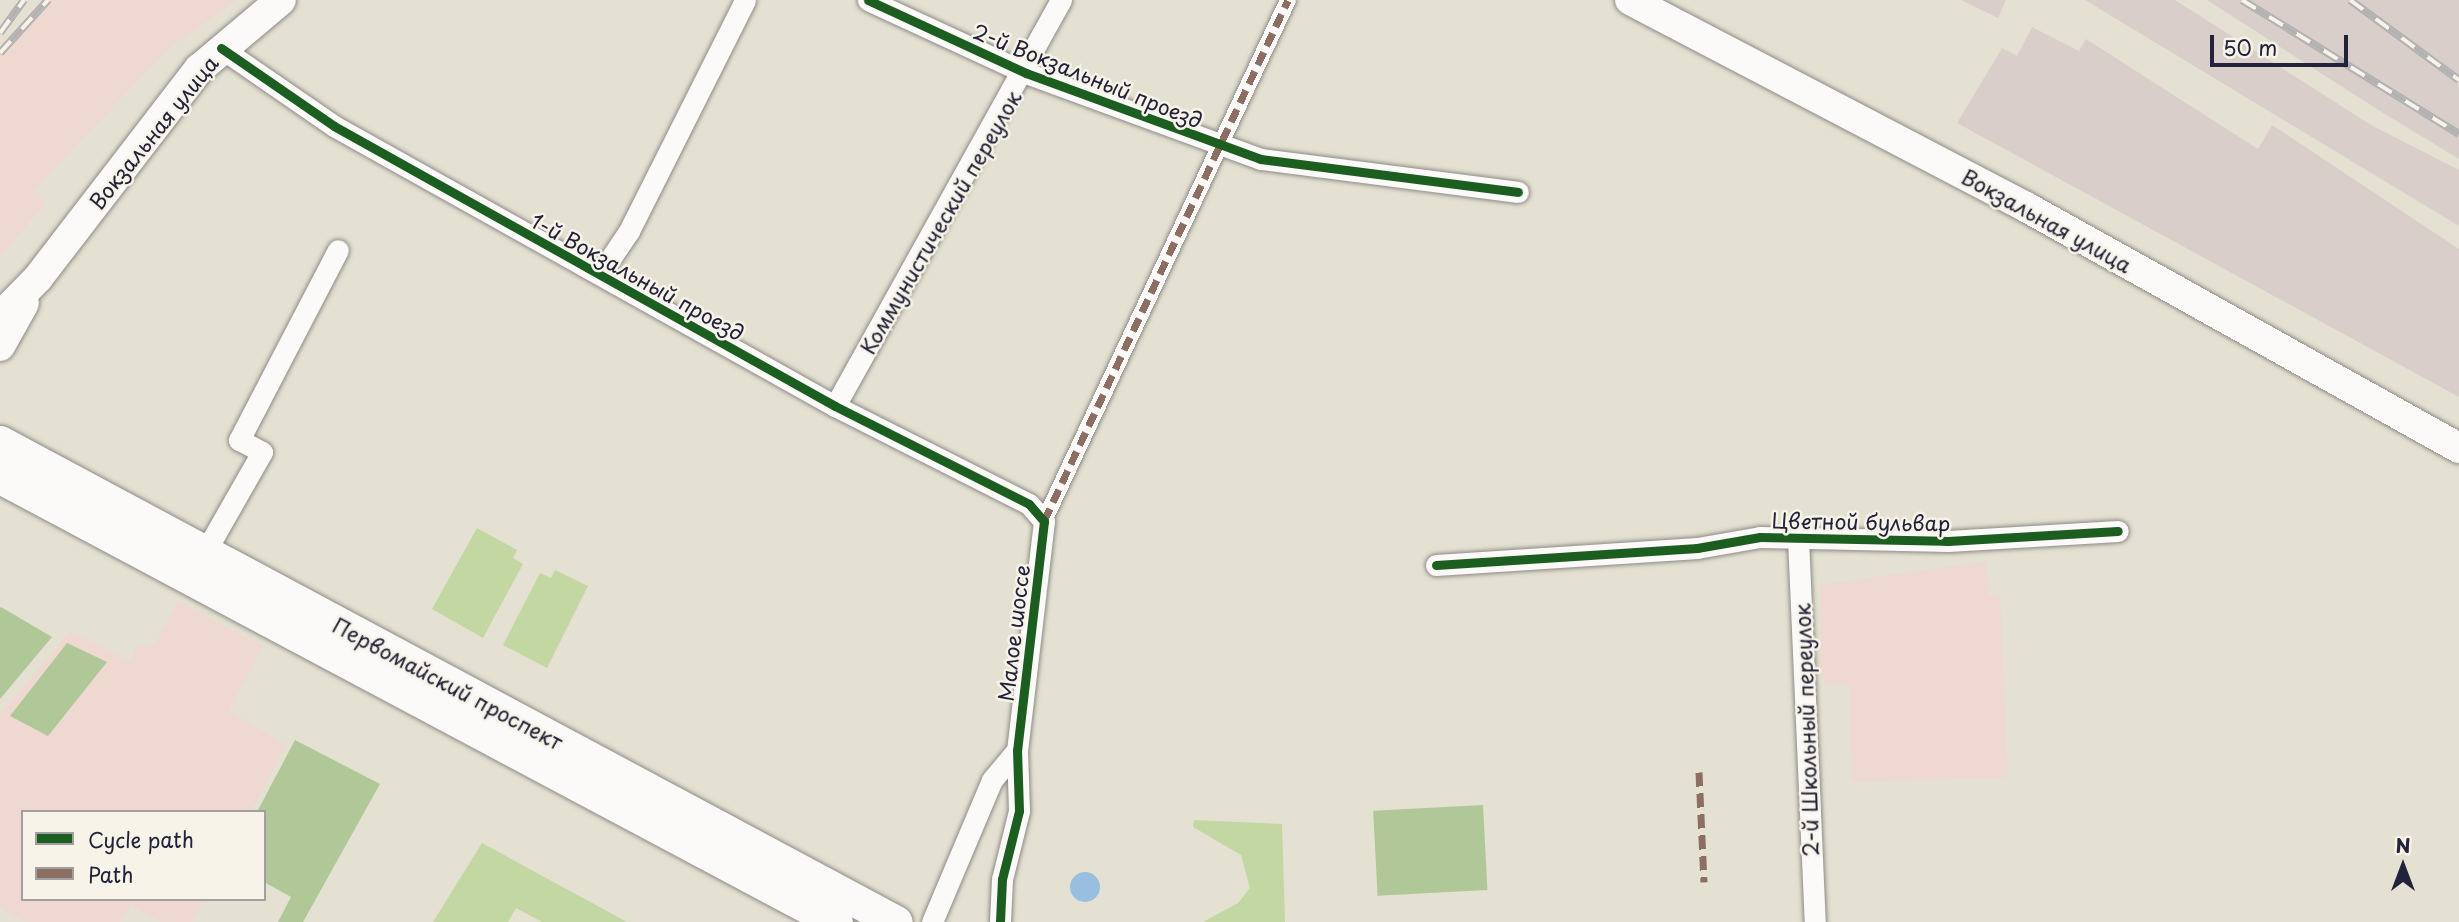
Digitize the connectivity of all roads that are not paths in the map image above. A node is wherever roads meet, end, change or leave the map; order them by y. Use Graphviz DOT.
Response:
graph roads {
  1 [pos="281,0"];
  2 [pos="745,0"];
  3 [pos="869,0"];
  4 [pos="1061,0"];
  5 [pos="1288,0"];
  6 [pos="1630,0"];
  7 [pos="221,48"];
  8 [pos="1026,73"];
  9 [pos="1219,146"];
  10 [pos="1518,192"];
  11 [pos="338,250"];
  12 [pos="600,274"];
  13 [pos="38,278"];
  14 [pos="0,317"];
  15 [pos="0,346"];
  16 [pos="835,406"];
  17 [pos="0,442"];
  18 [pos="2459,448"];
  19 [pos="0,477"];
  20 [pos="1044,521"];
  21 [pos="2118,531"];
  22 [pos="1798,538"];
  23 [pos="205,552"];
  24 [pos="1436,565"];
  25 [pos="1017,750"];
  26 [pos="836,922"];
  27 [pos="896,922"];
  28 [pos="932,922"];
  29 [pos="1000,922"];
  30 [pos="1815,922"];
  1 -- 7 [label="main road, Вокзальная улица"];
  2 -- 12 [label="street"];
  3 -- 8 [label="street, 2-й Вокзальный проезд"];
  4 -- 8 [label="street, Коммунистический переулок"];
  5 -- 9 [label="street, Малое шоссе"];
  6 -- 18 [label="main road, Вокзальная улица"];
  7 -- 12 [label="street, 1-й Вокзальный проезд"];
  7 -- 13 [label="main road, Вокзальная улица"];
  8 -- 9 [label="street, 2-й Вокзальный проезд"];
  8 -- 16 [label="street, Коммунистический переулок"];
  9 -- 10 [label="street, 2-й Вокзальный проезд"];
  9 -- 20 [label="street, Малое шоссе"];
  11 -- 23 [label="street"];
  12 -- 16 [label="street, 1-й Вокзальный проезд"];
  13 -- 14 [label="main road, Вокзальная улица"];
  13 -- 15 [label="main road, Вокзальная улица"];
  16 -- 20 [label="street, 1-й Вокзальный проезд"];
  17 -- 23 [label="main road, Первомайский проспект"];
  19 -- 26 [label="main road, Первомайский проспект"];
  20 -- 25 [label="street, Малое шоссе"];
  21 -- 22 [label="street, Цветной бульвар"];
  22 -- 24 [label="street, Цветной бульвар"];
  22 -- 30 [label="street, 2-й Школьный переулок"];
  23 -- 27 [label="main road, Первомайский проспект"];
  25 -- 28 [label="street"];
  25 -- 29 [label="street, Малое шоссе"];
}
